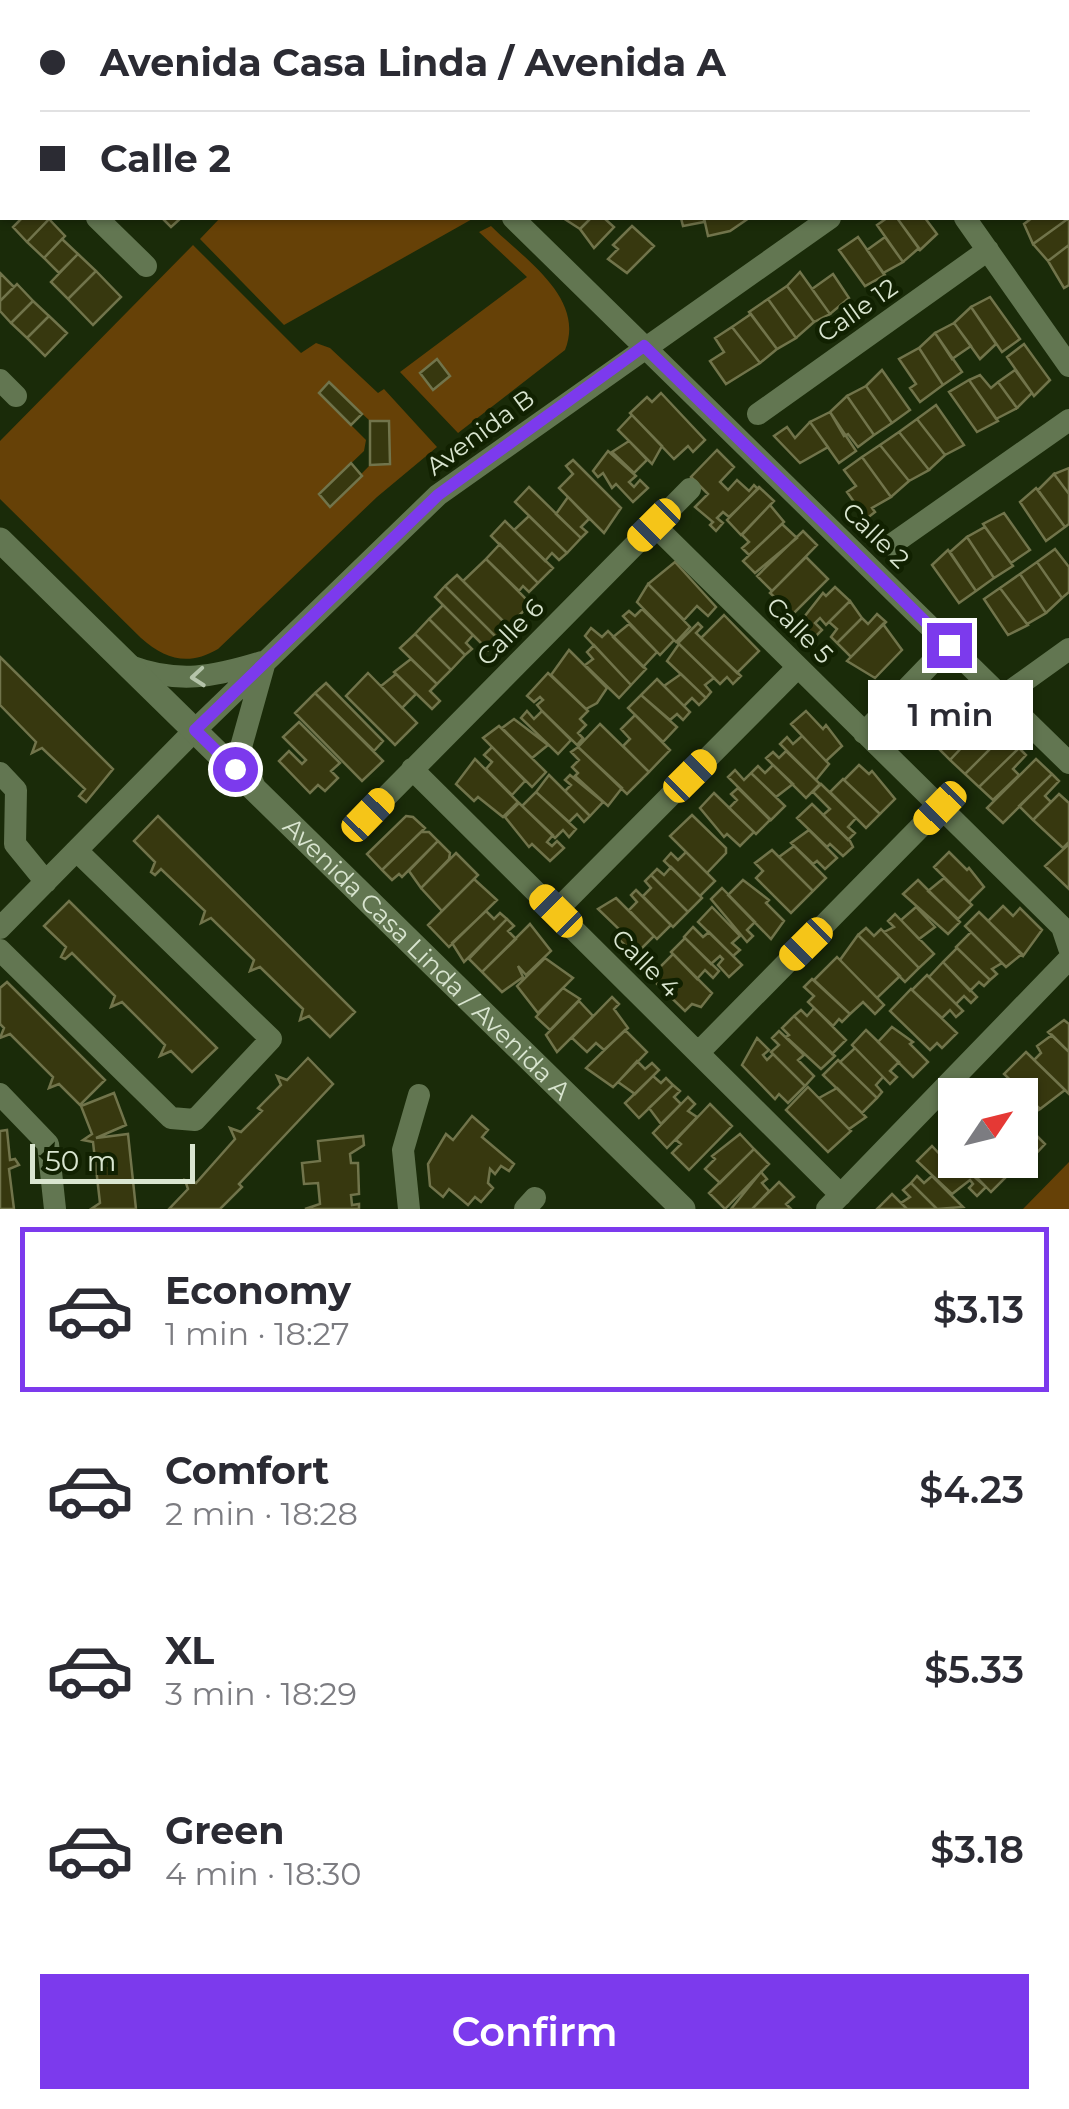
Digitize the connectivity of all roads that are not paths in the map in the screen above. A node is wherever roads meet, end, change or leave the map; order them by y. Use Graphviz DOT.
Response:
graph roads {
  1 [pos="99,220"];
  2 [pos="515,220"];
  3 [pos="827,220"];
  4 [pos="966,220"];
  5 [pos="988,250"];
  6 [pos="146,266"];
  7 [pos="644,346"];
  8 [pos="1069,366"];
  9 [pos="758,414"];
  10 [pos="1069,420"];
  11 [pos="690,489"];
  12 [pos="654,525"];
  13 [pos="0,540"];
  14 [pos="892,546"];
  15 [pos="949,645"];
  16 [pos="1069,649"];
  17 [pos="265,662"];
  18 [pos="130,666"];
  19 [pos="798,667"];
  20 [pos="1002,697"];
  21 [pos="195,730"];
  22 [pos="864,733"];
  23 [pos="1069,763"];
  24 [pos="412,769"];
  25 [pos="0,774"];
  26 [pos="255,789"];
  27 [pos="940,808"];
  28 [pos="368,815"];
  29 [pos="77,850"];
  30 [pos="46,882"];
  31 [pos="556,911"];
  32 [pos="0,928"];
  33 [pos="1069,948"];
  34 [pos="0,950"];
  35 [pos="1069,959"];
  36 [pos="698,1053"];
  37 [pos="0,1094"];
  38 [pos="420,1095"];
  39 [pos="834,1202"];
  40 [pos="55,1209"];
  41 [pos="409,1209"];
  42 [pos="683,1209"];
  1 -- 6 [label="street"];
  2 -- 7 [label="street"];
  3 -- 7 [label="street, Avenida B"];
  4 -- 5 [label="street"];
  5 -- 8 [label="street"];
  5 -- 9 [label="street, Calle 12"];
  7 -- 15 [label="street, Calle 2"];
  7 -- 17 [label="street, Avenida B"];
  10 -- 14 [label="street"];
  11 -- 12 [label="street, Calle 6"];
  12 -- 19 [label="street, Calle 5"];
  12 -- 24 [label="street, Calle 6"];
  13 -- 18 [label="street, Avenida Casa Linda / Avenida A"];
  15 -- 20 [label="street, Calle 2"];
  15 -- 22 [label="street"];
  16 -- 20 [label="street"];
  17 -- 18 [label="street, one-way"];
  17 -- 21 [label="street, Avenida B"];
  17 -- 26 [label="street"];
  18 -- 21 [label="street, Avenida Casa Linda / Avenida A"];
  19 -- 22 [label="street, Calle 5"];
  19 -- 31 [label="street"];
  20 -- 23 [label="street, Calle 2"];
  21 -- 26 [label="street, Avenida Casa Linda / Avenida A"];
  21 -- 29 [label="street, Avenida B"];
  22 -- 27 [label="street, Calle 5"];
  24 -- 28 [label="street, Calle 6"];
  24 -- 31 [label="street, Calle 4"];
  25 -- 30 [label="street"];
  26 -- 42 [label="street, Avenida Casa Linda / Avenida A"];
  27 -- 33 [label="street, Calle 5"];
  27 -- 36 [label="street"];
  29 -- 30 [label="street, Avenida B"];
  29 -- 34 [label="street"];
  30 -- 32 [label="street, Avenida B"];
  31 -- 36 [label="street, Calle 4"];
  35 -- 39 [label="street"];
  36 -- 39 [label="street, Calle 4"];
  37 -- 40 [label="street"];
  38 -- 41 [label="street"];
}
